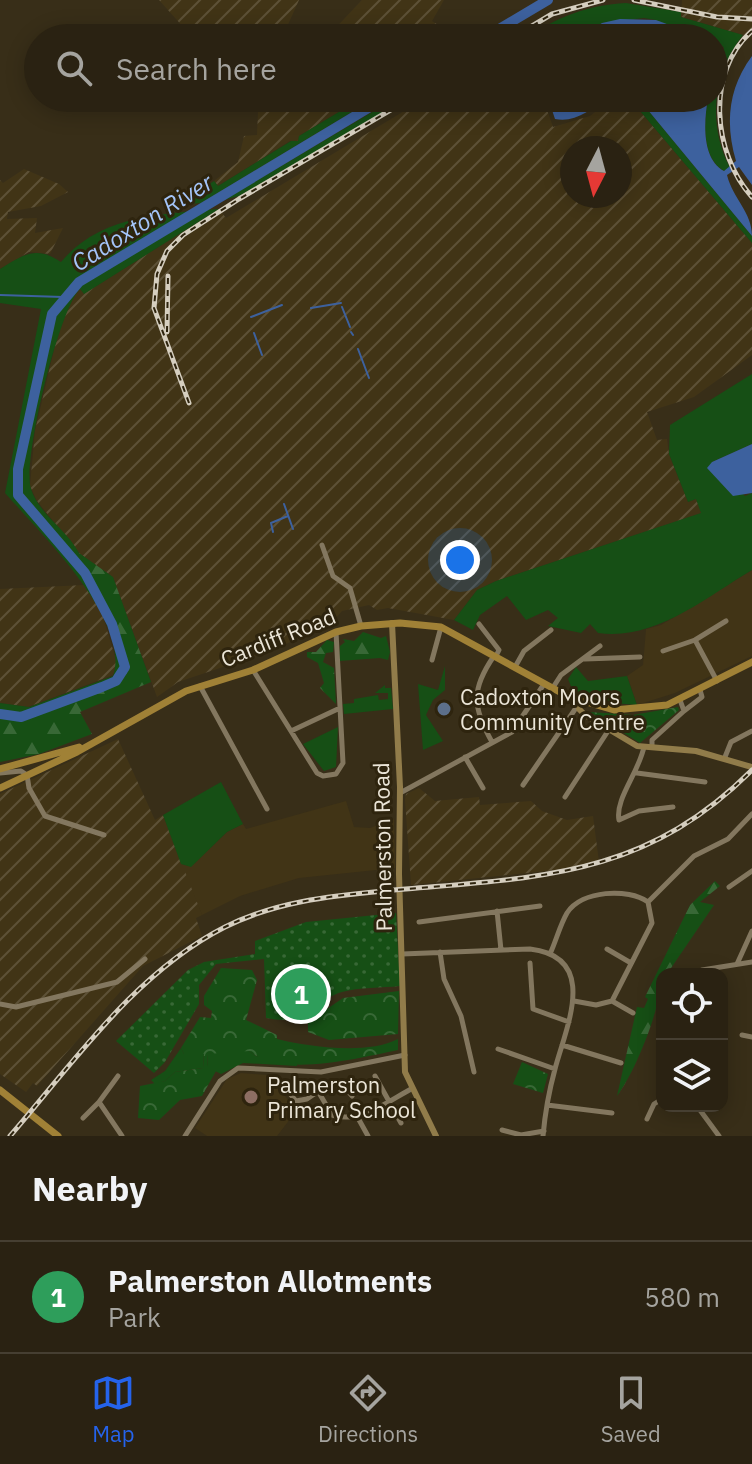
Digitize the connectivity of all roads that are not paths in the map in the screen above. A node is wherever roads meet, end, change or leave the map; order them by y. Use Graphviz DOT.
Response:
graph roads {
  1 [pos="322,545"];
  2 [pos="726,621"];
  3 [pos="392,623"];
  4 [pos="373,624"];
  5 [pos="479,624"];
  6 [pos="361,626"];
  7 [pos="441,627"];
  8 [pos="551,630"];
  9 [pos="336,632"];
  10 [pos="392,639"];
  11 [pos="695,640"];
  12 [pos="600,646"];
  13 [pos="663,651"];
  14 [pos="495,655"];
  15 [pos="640,657"];
  16 [pos="583,659"];
  17 [pos="432,660"];
  18 [pos="752,662"];
  19 [pos="515,667"];
  20 [pos="253,670"];
  21 [pos="717,681"];
  22 [pos="544,684"];
  23 [pos="200,686"];
  24 [pos="552,689"];
  25 [pos="700,690"];
  26 [pos="680,700"];
  27 [pos="578,703"];
  28 [pos="340,708"];
  29 [pos="684,711"];
  30 [pos="291,731"];
  31 [pos="608,731"];
  32 [pos="752,731"];
  33 [pos="492,742"];
  34 [pos="89,745"];
  35 [pos="648,747"];
  36 [pos="465,757"];
  37 [pos="725,757"];
  38 [pos="752,767"];
  39 [pos="0,771"];
  40 [pos="637,773"];
  41 [pos="27,775"];
  42 [pos="17,780"];
  43 [pos="705,782"];
  44 [pos="523,785"];
  45 [pos="0,788"];
  46 [pos="29,788"];
  47 [pos="483,788"];
  48 [pos="400,793"];
  49 [pos="565,797"];
  50 [pos="673,807"];
  51 [pos="267,809"];
  52 [pos="752,814"];
  53 [pos="104,835"];
  54 [pos="752,871"];
  55 [pos="729,887"];
  56 [pos="648,902"];
  57 [pos="540,906"];
  58 [pos="497,911"];
  59 [pos="419,922"];
  60 [pos="752,931"];
  61 [pos="607,949"];
  62 [pos="501,950"];
  63 [pos="440,952"];
  64 [pos="402,954"];
  65 [pos="550,954"];
  66 [pos="145,959"];
  67 [pos="752,962"];
  68 [pos="530,963"];
  69 [pos="631,963"];
  70 [pos="737,964"];
  71 [pos="714,968"];
  72 [pos="574,1001"];
  73 [pos="612,1001"];
  74 [pos="0,1004"];
  75 [pos="633,1013"];
  76 [pos="569,1022"];
  77 [pos="742,1035"];
  78 [pos="752,1037"];
  79 [pos="562,1045"];
  80 [pos="498,1049"];
  81 [pos="405,1055"];
  82 [pos="621,1063"];
  83 [pos="555,1069"];
  84 [pos="474,1072"];
  85 [pos="118,1076"];
  86 [pos="375,1076"];
  87 [pos="316,1089"];
  88 [pos="411,1089"];
  89 [pos="0,1090"];
  90 [pos="291,1095"];
  91 [pos="352,1096"];
  92 [pos="388,1101"];
  93 [pos="99,1102"];
  94 [pos="656,1103"];
  95 [pos="547,1105"];
  96 [pos="701,1112"];
  97 [pos="612,1113"];
  98 [pos="83,1118"];
  99 [pos="358,1118"];
  100 [pos="647,1119"];
  101 [pos="401,1123"];
  102 [pos="502,1130"];
  103 [pos="543,1134"];
  104 [pos="58,1136"];
  105 [pos="122,1136"];
  106 [pos="185,1136"];
  107 [pos="368,1136"];
  108 [pos="436,1136"];
  109 [pos="719,1136"];
  1 -- 6 [label="street"];
  2 -- 11 [label="street"];
  3 -- 4 [label="main road, Cardiff Road"];
  3 -- 7 [label="main road, Cardiff Road"];
  3 -- 10 [label="street, Palmerston Road"];
  4 -- 6 [label="main road, Cardiff Road"];
  4 -- 10 [label="street"];
  5 -- 14 [label="street"];
  6 -- 9 [label="main road, Cardiff Road"];
  7 -- 14 [label="main road, Cardiff Road"];
  7 -- 17 [label="street"];
  8 -- 19 [label="street"];
  9 -- 20 [label="main road, Cardiff Road"];
  9 -- 28 [label="street"];
  10 -- 48 [label="street, Palmerston Road"];
  11 -- 13 [label="street"];
  11 -- 21 [label="street"];
  12 -- 16 [label="street"];
  14 -- 19 [label="main road, Cardiff Road"];
  14 -- 33 [label="street"];
  15 -- 16 [label="street"];
  16 -- 24 [label="street"];
  18 -- 21 [label="main road, Cardiff Road"];
  19 -- 22 [label="main road, Cardiff Road"];
  20 -- 23 [label="main road, Cardiff Road"];
  20 -- 30 [label="street"];
  21 -- 25 [label="main road, Cardiff Road"];
  22 -- 24 [label="main road, Cardiff Road"];
  22 -- 33 [label="street"];
  23 -- 34 [label="main road, Cardiff Road"];
  23 -- 51 [label="street"];
  24 -- 27 [label="main road, Cardiff Road"];
  25 -- 26 [label="main road, Cardiff Road"];
  25 -- 29 [label="street"];
  26 -- 27 [label="main road, Cardiff Road"];
  26 -- 29 [label="street"];
  27 -- 31 [label="street"];
  27 -- 44 [label="street"];
  28 -- 30 [label="street"];
  28 -- 30 [label="street"];
  29 -- 35 [label="street"];
  31 -- 35 [label="street"];
  31 -- 49 [label="street"];
  32 -- 37 [label="street"];
  33 -- 36 [label="street"];
  34 -- 39 [label="main road, Cardiff Road"];
  34 -- 41 [label="main road, Cardiff Road"];
  35 -- 37 [label="street"];
  35 -- 40 [label="street"];
  36 -- 47 [label="street"];
  36 -- 48 [label="street"];
  37 -- 38 [label="street"];
  39 -- 41 [label="street"];
  40 -- 43 [label="street"];
  40 -- 50 [label="street"];
  41 -- 42 [label="main road, Cardiff Road"];
  41 -- 46 [label="street"];
  42 -- 45 [label="main road, Cardiff Road"];
  42 -- 46 [label="street"];
  46 -- 53 [label="street"];
  48 -- 64 [label="street, Palmerston Road"];
  52 -- 56 [label="street"];
  54 -- 55 [label="street"];
  56 -- 65 [label="street"];
  56 -- 69 [label="street"];
  57 -- 58 [label="street"];
  58 -- 59 [label="street"];
  58 -- 62 [label="street"];
  60 -- 70 [label="street"];
  61 -- 69 [label="street"];
  62 -- 63 [label="street"];
  62 -- 65 [label="street"];
  63 -- 64 [label="street"];
  63 -- 84 [label="street"];
  64 -- 81 [label="street, Palmerston Road"];
  65 -- 72 [label="street"];
  66 -- 74 [label="street"];
  67 -- 70 [label="street"];
  68 -- 76 [label="street"];
  69 -- 73 [label="street"];
  70 -- 71 [label="street"];
  72 -- 73 [label="street"];
  72 -- 76 [label="street"];
  73 -- 75 [label="street"];
  76 -- 79 [label="street"];
  77 -- 78 [label="street"];
  79 -- 82 [label="street"];
  79 -- 83 [label="street"];
  80 -- 83 [label="street"];
  81 -- 88 [label="street, Palmerston Road"];
  81 -- 106 [label="street"];
  83 -- 95 [label="street"];
  85 -- 93 [label="street"];
  86 -- 92 [label="street"];
  87 -- 90 [label="street"];
  87 -- 91 [label="street"];
  87 -- 99 [label="street"];
  88 -- 92 [label="street"];
  88 -- 108 [label="street, Palmerston Road"];
  89 -- 104 [label="main road"];
  92 -- 99 [label="street"];
  92 -- 101 [label="street"];
  93 -- 98 [label="street"];
  93 -- 105 [label="street"];
  94 -- 100 [label="street"];
  95 -- 97 [label="street"];
  95 -- 103 [label="street"];
  96 -- 109 [label="street"];
  99 -- 107 [label="street"];
  102 -- 103 [label="street"];
}
